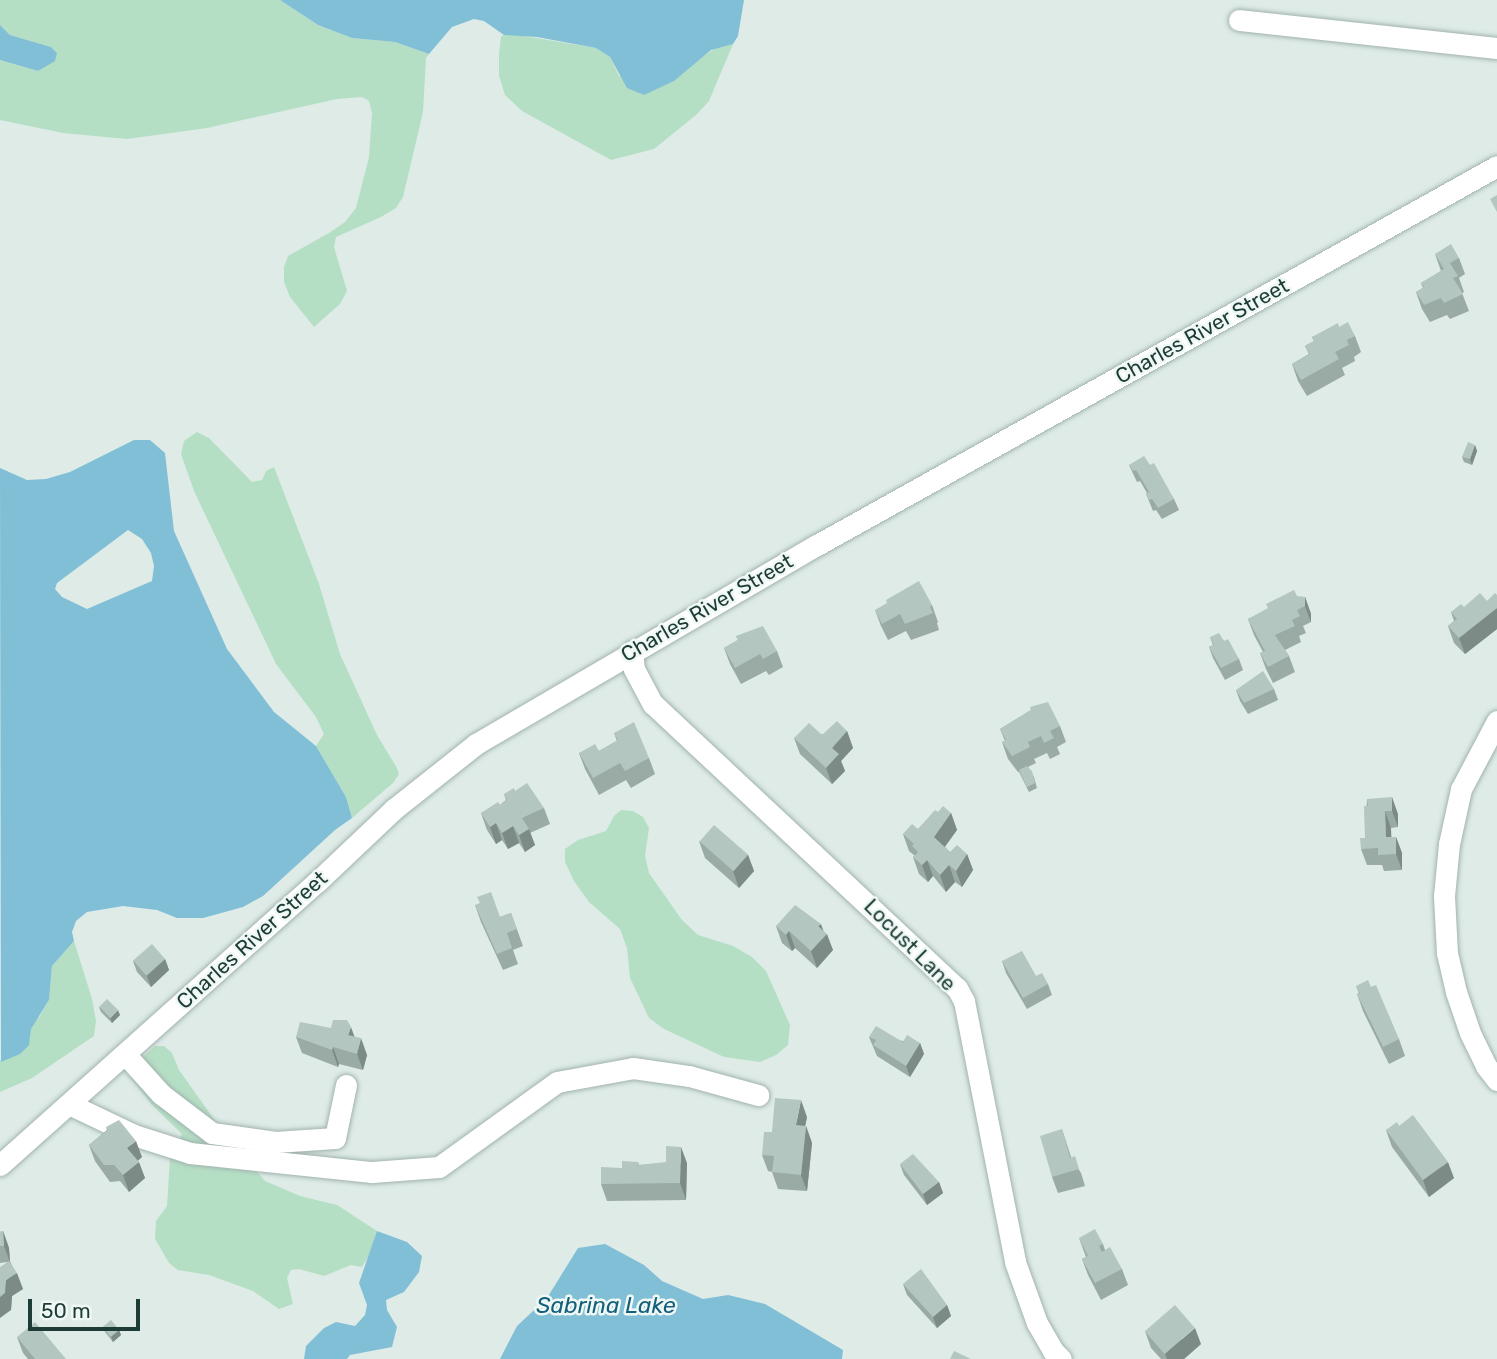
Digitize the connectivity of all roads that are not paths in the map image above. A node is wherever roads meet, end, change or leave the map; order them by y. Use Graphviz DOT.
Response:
graph roads {
  1 [pos="1239,20"];
  2 [pos="1497,48"];
  3 [pos="1497,166"];
  4 [pos="632,651"];
  5 [pos="1497,721"];
  6 [pos="125,1054"];
  7 [pos="1497,1080"];
  8 [pos="346,1085"];
  9 [pos="758,1094"];
  10 [pos="69,1104"];
  11 [pos="0,1165"];
  12 [pos="1061,1359"];
  1 -- 2 [label="street"];
  3 -- 4 [label="street, Charles River Street"];
  4 -- 6 [label="street, Charles River Street"];
  4 -- 12 [label="street, Locust Lane"];
  5 -- 7 [label="street"];
  6 -- 8 [label="street"];
  6 -- 10 [label="street, Charles River Street"];
  9 -- 10 [label="street"];
  10 -- 11 [label="street, Charles River Street"];
}
